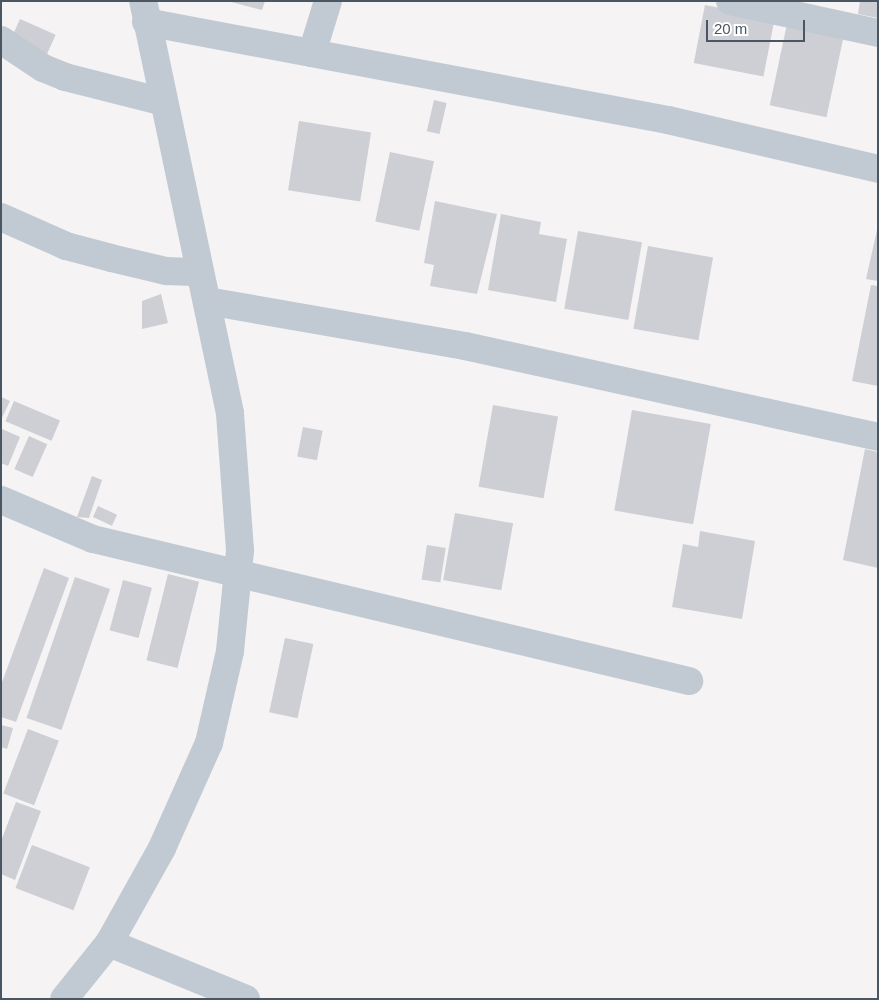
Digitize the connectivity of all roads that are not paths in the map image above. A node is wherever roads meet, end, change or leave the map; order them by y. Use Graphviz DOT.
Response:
graph roads {
  1 [pos="328,1"];
  2 [pos="730,1"];
  3 [pos="145,12"];
  4 [pos="878,33"];
  5 [pos="1,40"];
  6 [pos="312,53"];
  7 [pos="164,102"];
  8 [pos="878,169"];
  9 [pos="1,217"];
  10 [pos="200,272"];
  11 [pos="207,301"];
  12 [pos="878,437"];
  13 [pos="1,500"];
  14 [pos="237,572"];
  15 [pos="689,681"];
  16 [pos="109,943"];
  17 [pos="64,999"];
  18 [pos="246,999"];
  1 -- 6 [label="street"];
  2 -- 4 [label="street"];
  3 -- 6 [label="street"];
  3 -- 7 [label="street"];
  5 -- 7 [label="street"];
  6 -- 8 [label="street"];
  7 -- 10 [label="street"];
  9 -- 10 [label="street"];
  10 -- 11 [label="street"];
  11 -- 12 [label="street"];
  11 -- 14 [label="street"];
  13 -- 14 [label="street"];
  14 -- 15 [label="street"];
  14 -- 16 [label="street"];
  16 -- 17 [label="street"];
  16 -- 18 [label="street"];
}
